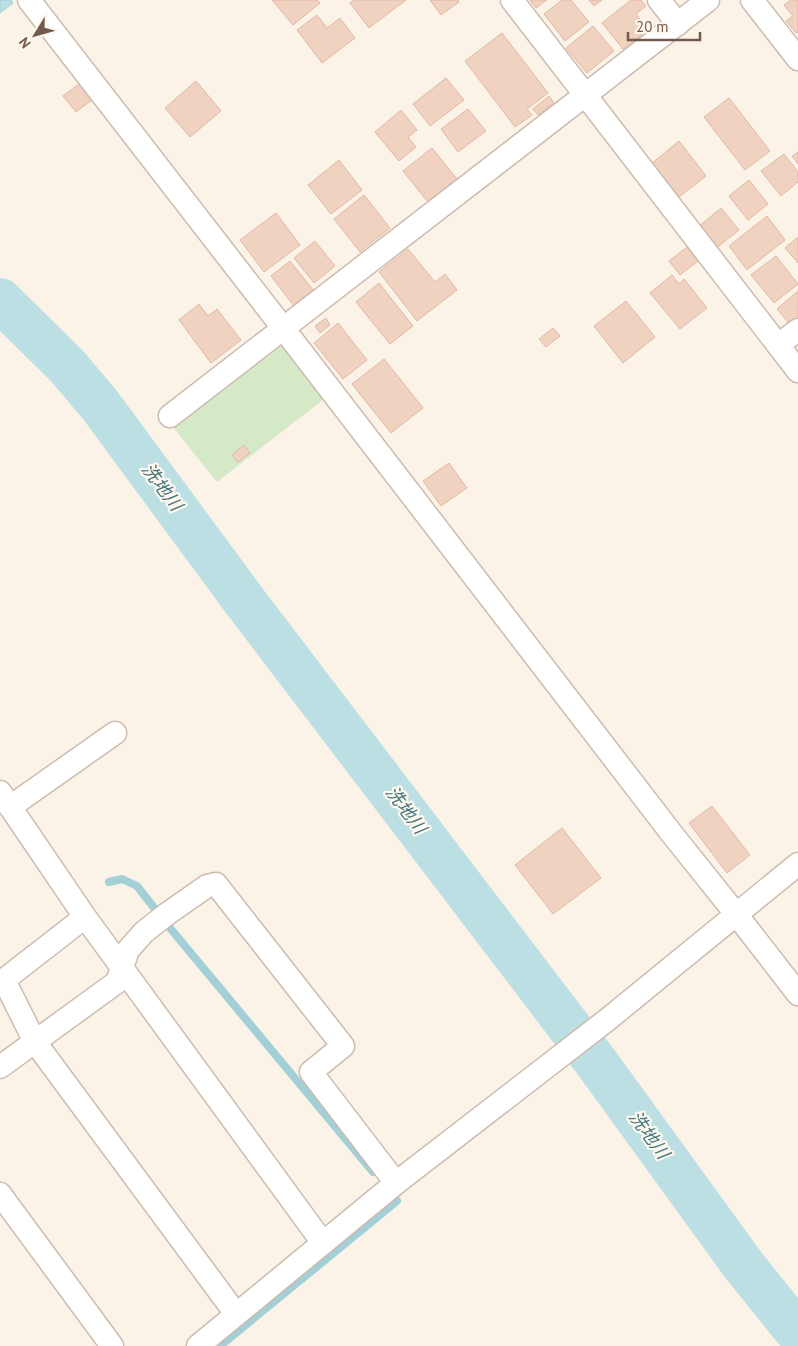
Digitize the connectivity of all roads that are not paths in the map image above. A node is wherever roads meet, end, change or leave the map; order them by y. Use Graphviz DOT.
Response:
graph roads {
  1 [pos="28,0"];
  2 [pos="512,0"];
  3 [pos="659,0"];
  4 [pos="708,0"];
  5 [pos="752,0"];
  6 [pos="678,24"];
  7 [pos="798,59"];
  8 [pos="585,96"];
  9 [pos="283,328"];
  10 [pos="798,330"];
  11 [pos="778,345"];
  12 [pos="798,371"];
  13 [pos="170,416"];
  14 [pos="115,734"];
  15 [pos="5,800"];
  16 [pos="798,864"];
  17 [pos="736,914"];
  18 [pos="85,917"];
  19 [pos="122,968"];
  20 [pos="1,979"];
  21 [pos="798,994"];
  22 [pos="35,1042"];
  23 [pos="0,1067"];
  24 [pos="396,1183"];
  25 [pos="0,1194"];
  26 [pos="323,1242"];
  27 [pos="236,1314"];
  28 [pos="112,1346"];
  29 [pos="198,1346"];
  1 -- 9 [label="street"];
  2 -- 8 [label="street"];
  3 -- 6 [label="street"];
  4 -- 6 [label="street"];
  5 -- 7 [label="street"];
  6 -- 8 [label="street"];
  8 -- 9 [label="street"];
  8 -- 11 [label="street"];
  9 -- 13 [label="street"];
  9 -- 17 [label="street"];
  10 -- 11 [label="street"];
  11 -- 12 [label="street"];
  14 -- 15 [label="street"];
  15 -- 18 [label="street"];
  16 -- 17 [label="street"];
  17 -- 21 [label="street"];
  17 -- 24 [label="street"];
  18 -- 19 [label="street"];
  18 -- 20 [label="street"];
  19 -- 22 [label="street"];
  19 -- 24 [label="street"];
  19 -- 26 [label="street"];
  20 -- 22 [label="street"];
  22 -- 23 [label="street"];
  22 -- 27 [label="street"];
  24 -- 26 [label="street"];
  25 -- 28 [label="street"];
  26 -- 27 [label="street"];
  27 -- 29 [label="street"];
}
